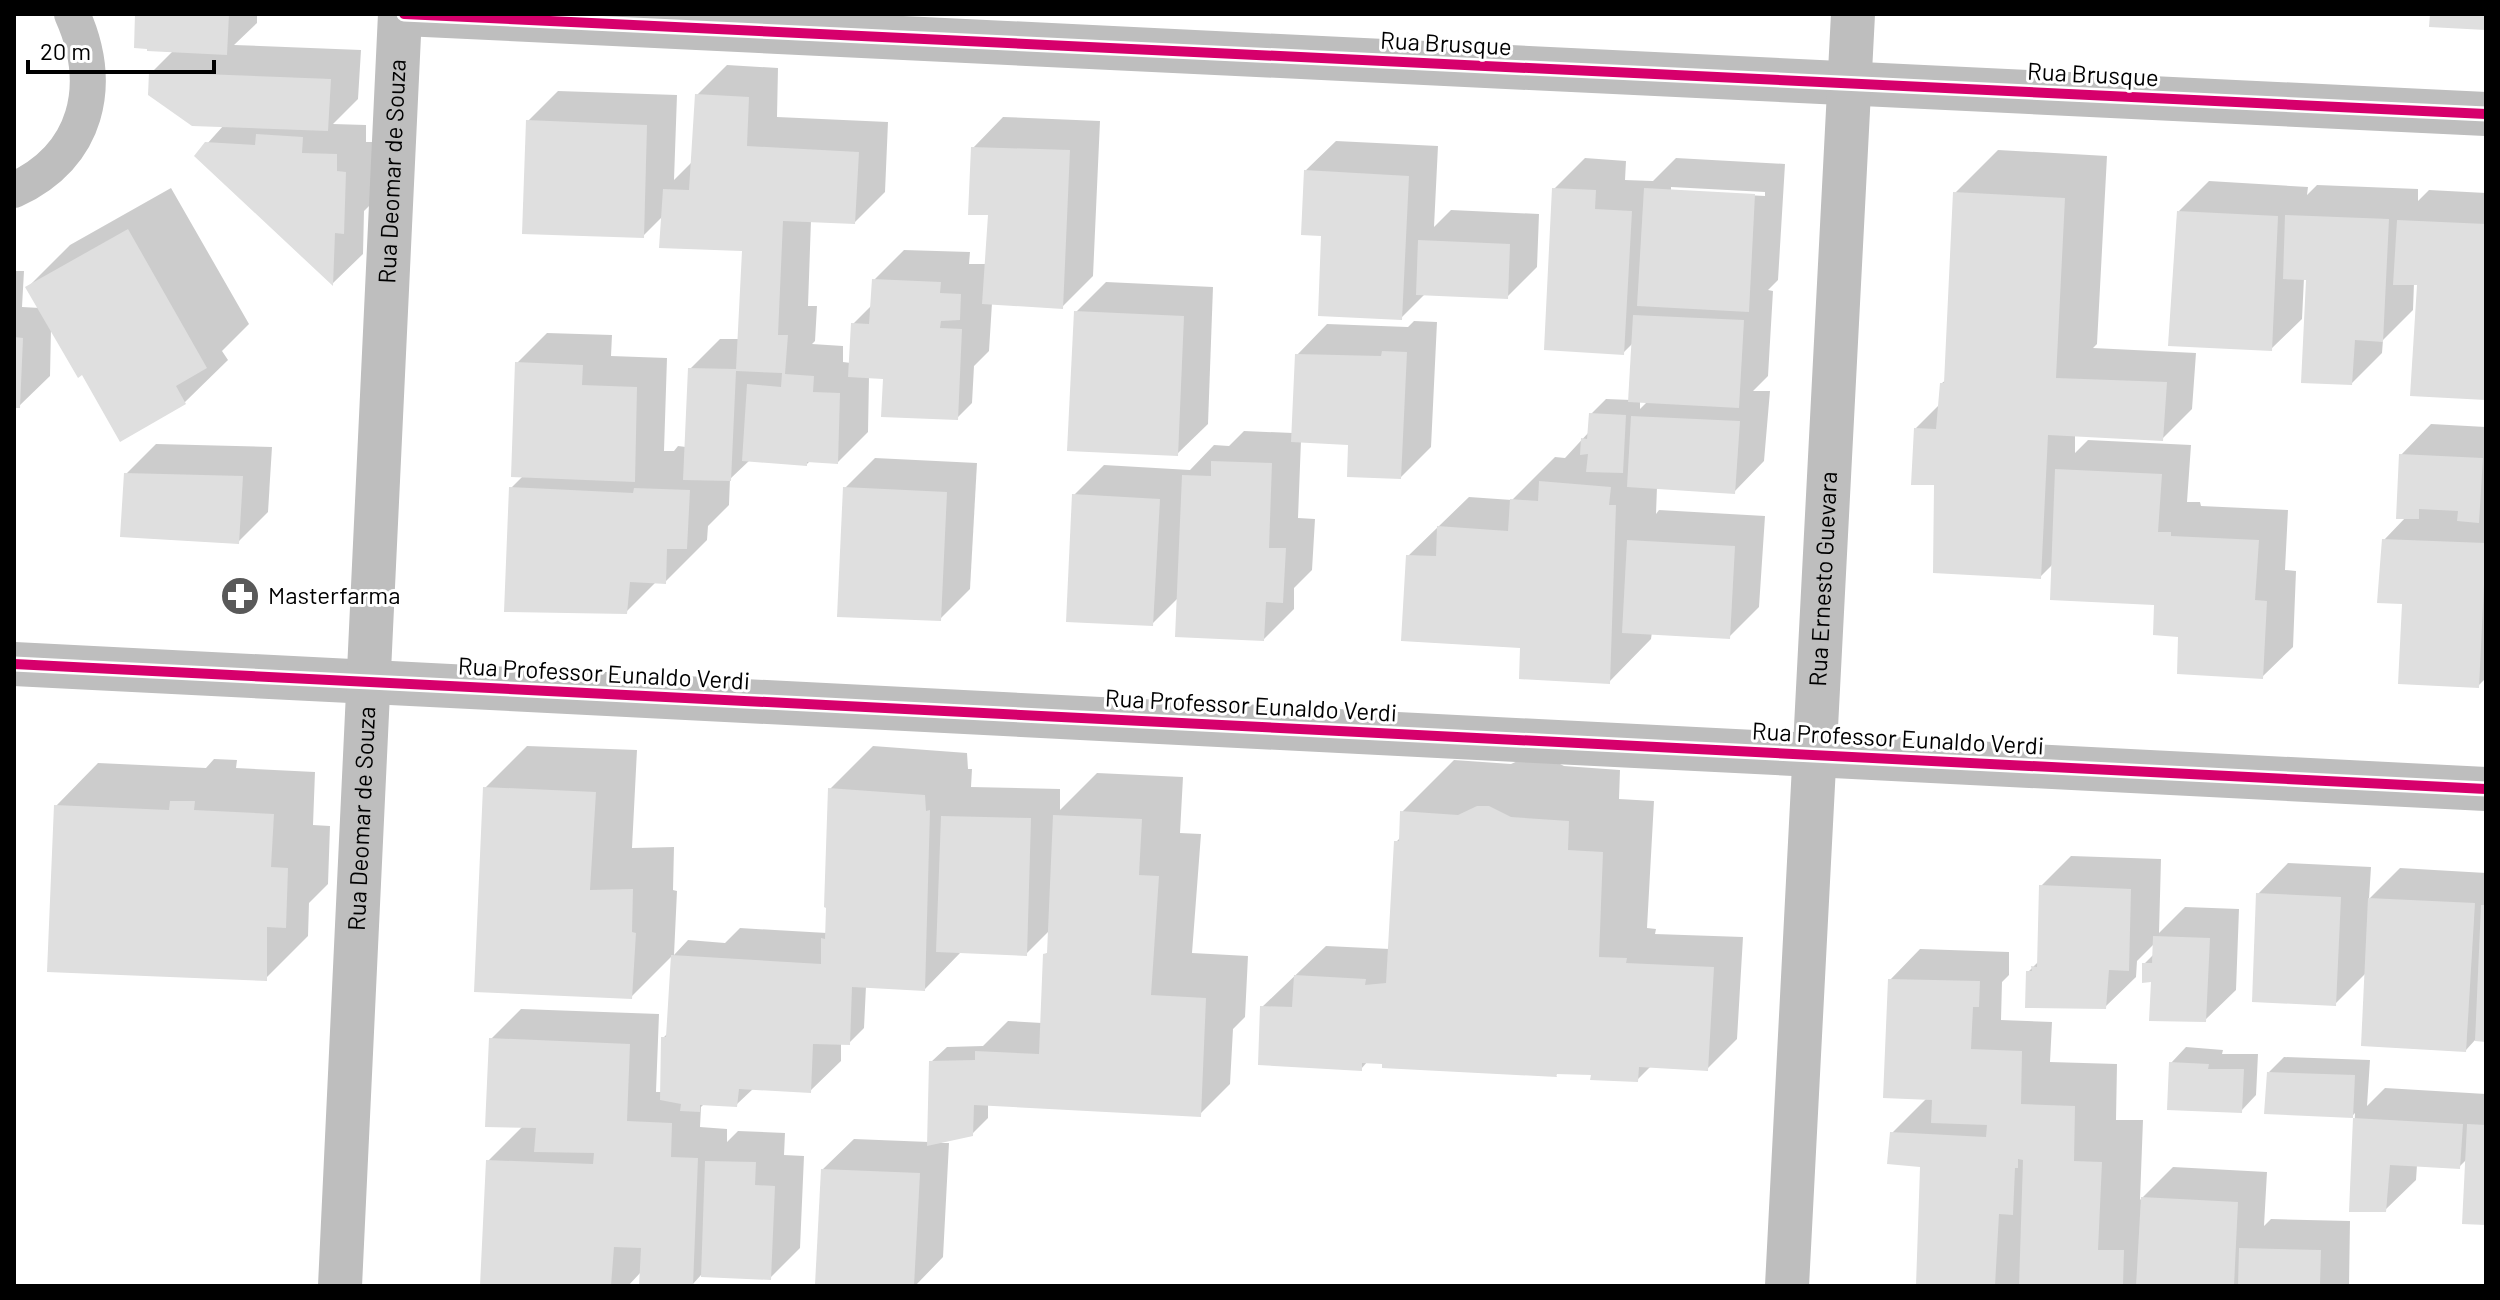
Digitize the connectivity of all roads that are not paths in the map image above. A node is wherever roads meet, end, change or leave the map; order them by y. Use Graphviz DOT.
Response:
graph roads {
  1 [pos="72,14"];
  2 [pos="402,14"];
  3 [pos="1853,14"];
  4 [pos="1850,84"];
  5 [pos="2486,114"];
  6 [pos="14,190"];
  7 [pos="14,664"];
  8 [pos="368,682"];
  9 [pos="1814,755"];
  10 [pos="2486,789"];
  11 [pos="340,1286"];
  12 [pos="1787,1286"];
  1 -- 6 [label="lane"];
  2 -- 4 [label="street, Rua Brusque"];
  2 -- 8 [label="street, Rua Deomar de Souza"];
  3 -- 4 [label="street, Rua Ernesto Guevara"];
  4 -- 5 [label="street, Rua Brusque"];
  4 -- 9 [label="street, Rua Ernesto Guevara"];
  7 -- 8 [label="street, Rua Professor Eunaldo Verdi"];
  8 -- 9 [label="street, Rua Professor Eunaldo Verdi"];
  8 -- 11 [label="street, Rua Deomar de Souza"];
  9 -- 10 [label="street, Rua Professor Eunaldo Verdi"];
  9 -- 12 [label="street, Rua Ernesto Guevara"];
}
